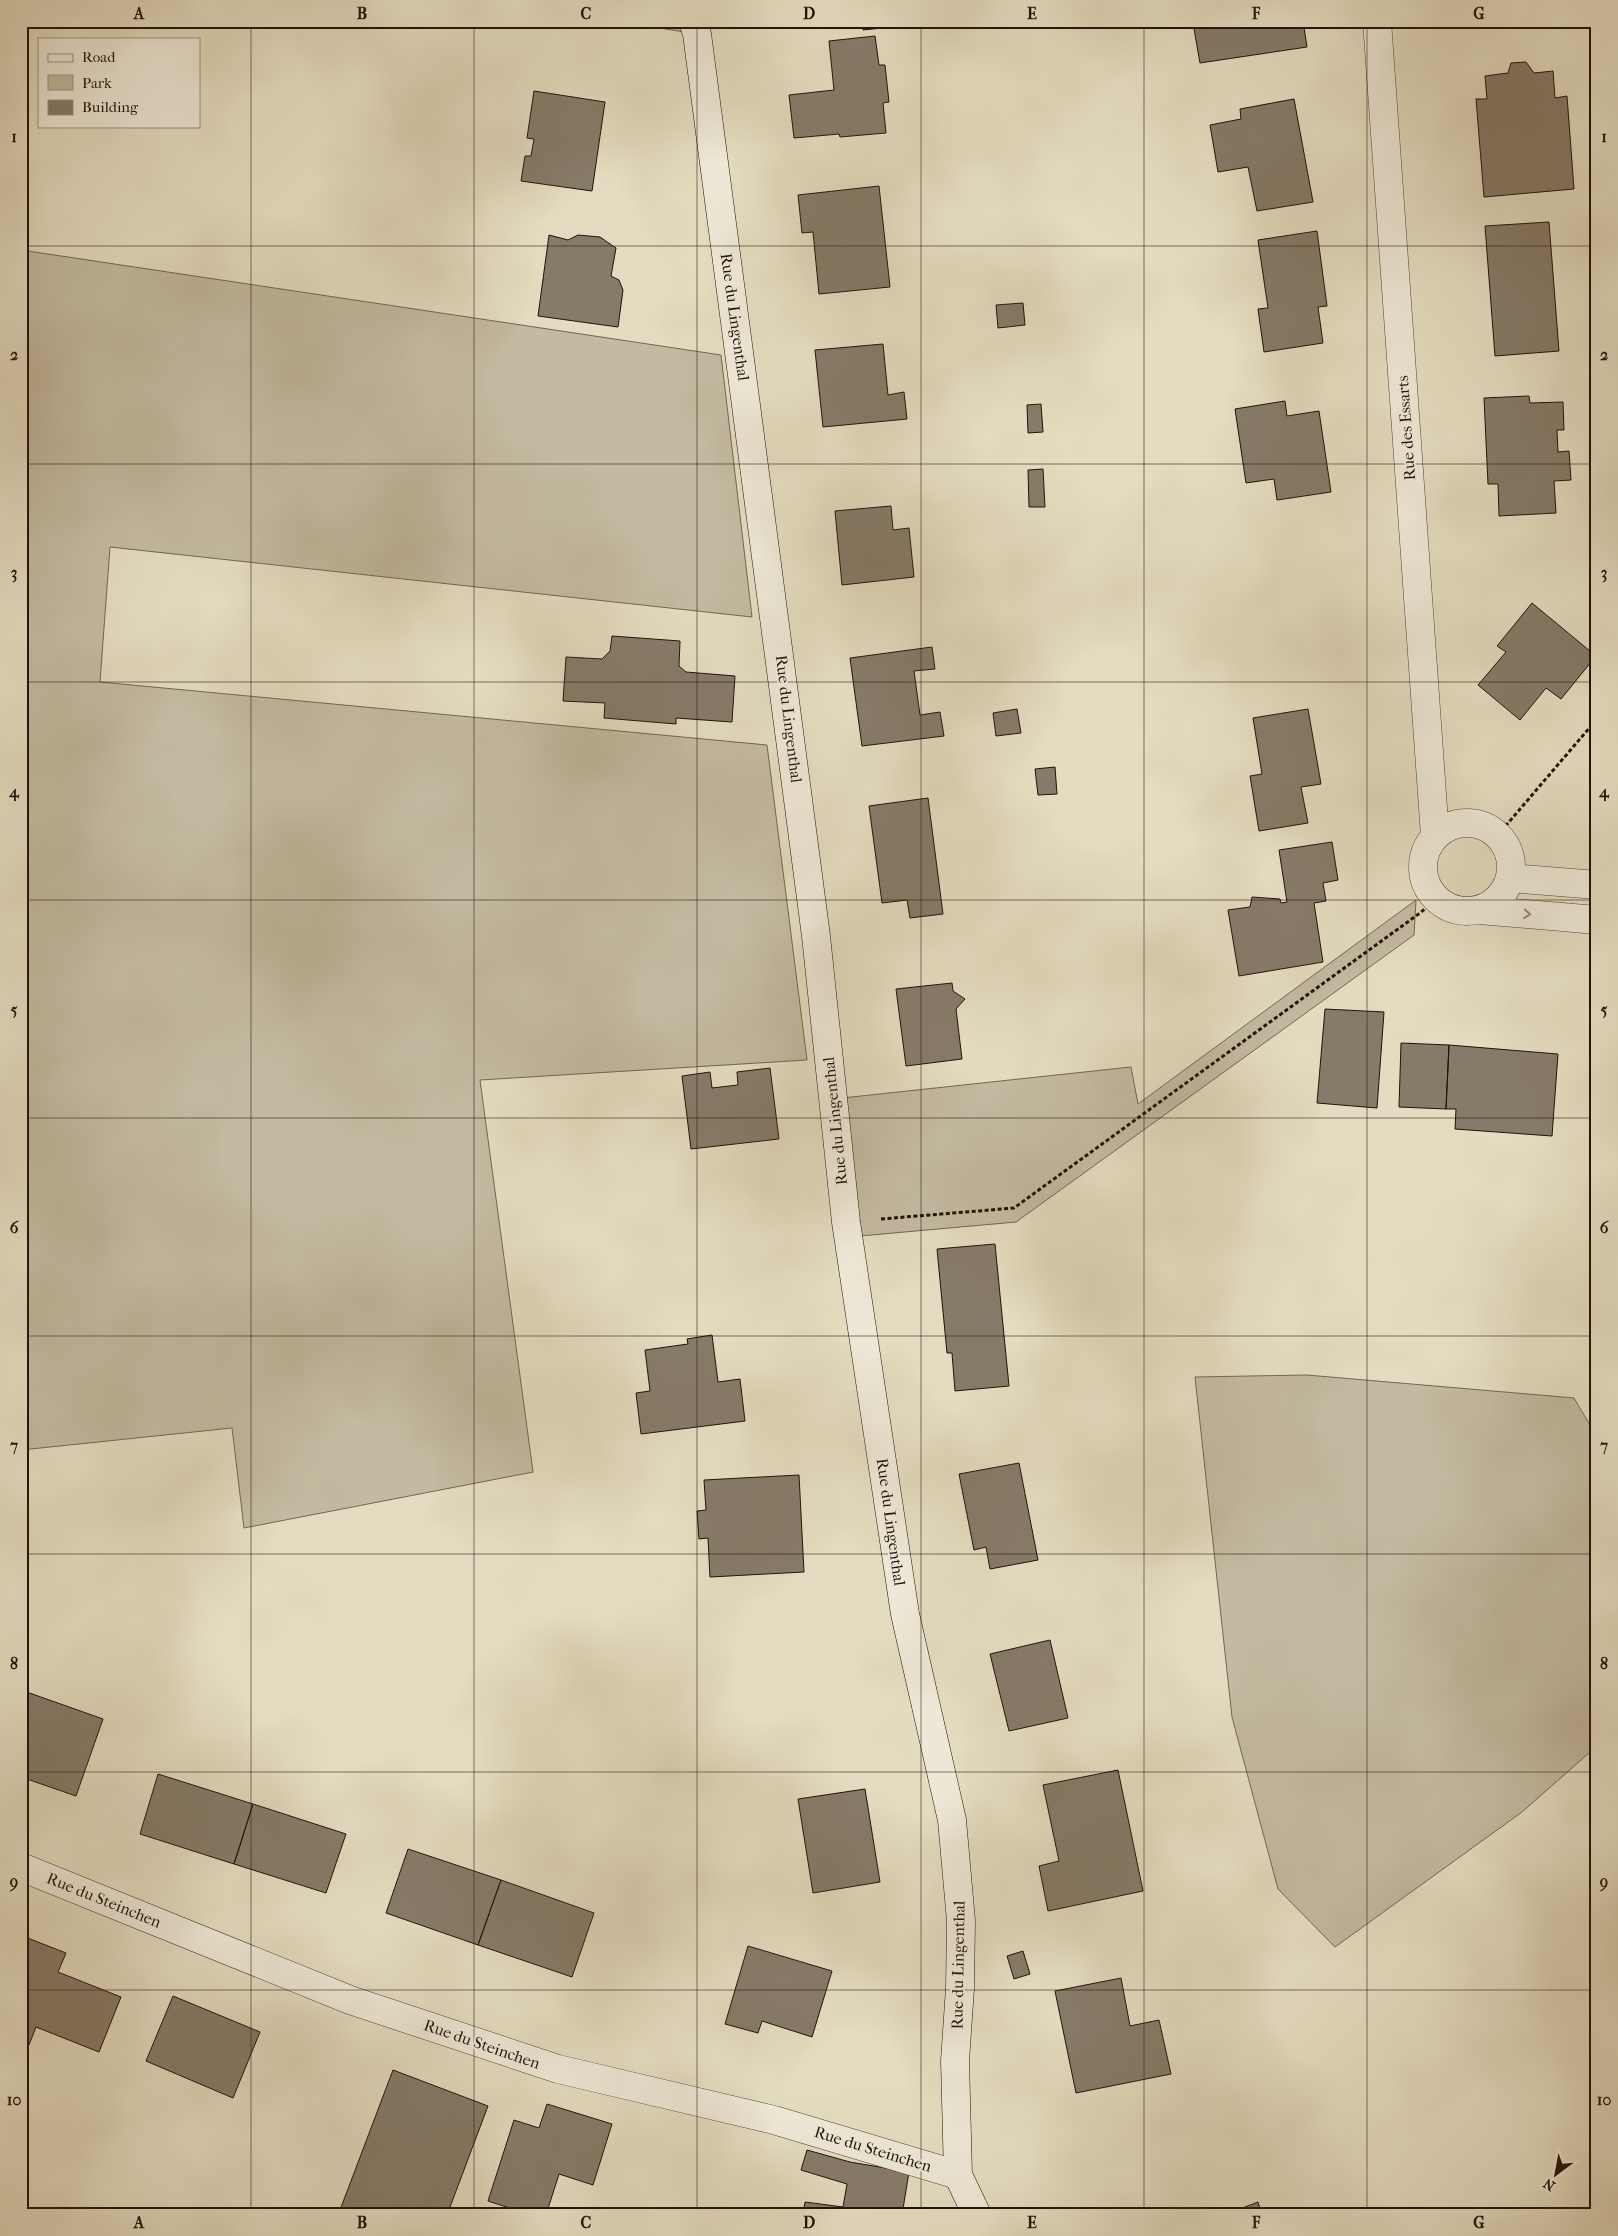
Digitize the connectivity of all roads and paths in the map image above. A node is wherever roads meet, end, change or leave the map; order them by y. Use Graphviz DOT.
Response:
graph roads {
  1 [pos="693,21"];
  2 [pos="1377,21"];
  3 [pos="1597,719"];
  4 [pos="1435,836"];
  5 [pos="1497,836"];
  6 [pos="1510,878"];
  7 [pos="1597,885"];
  8 [pos="1436,899"];
  9 [pos="1479,910"];
  10 [pos="1597,920"];
  11 [pos="846,1222"];
  12 [pos="21,1867"];
  13 [pos="958,2174"];
  14 [pos="977,2215"];
  1 -- 11 [label="street, Rue du Lingenthal"];
  2 -- 4 [label="street, Rue des Essarts"];
  3 -- 5 [label="path"];
  4 -- 5 [label="street"];
  4 -- 8 [label="street"];
  5 -- 6 [label="street"];
  6 -- 7 [label="street"];
  6 -- 9 [label="street"];
  8 -- 9 [label="street"];
  8 -- 11 [label="path"];
  9 -- 10 [label="street, one-way"];
  11 -- 13 [label="street, Rue du Lingenthal"];
  12 -- 13 [label="street, Rue du Steinchen"];
  13 -- 14 [label="street, Rue du Lingenthal"];
}
